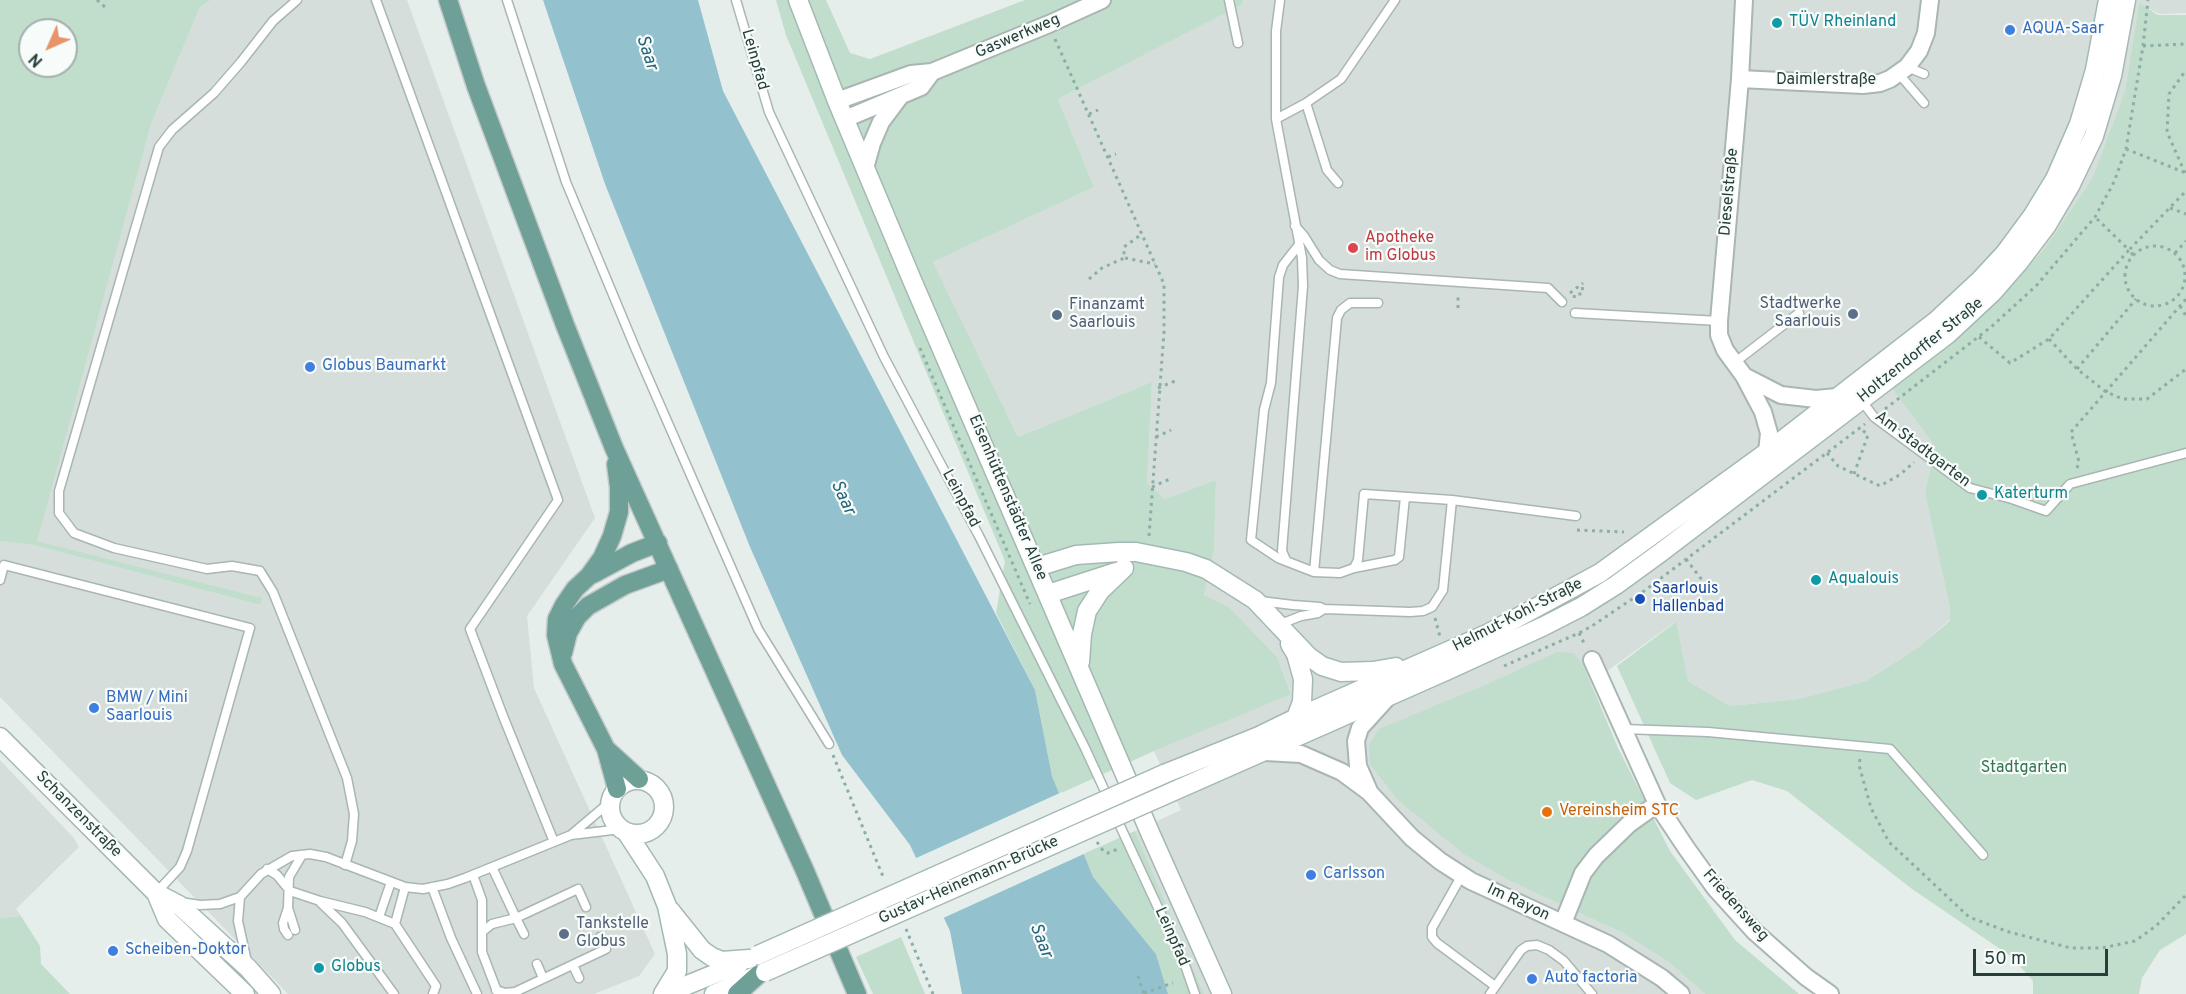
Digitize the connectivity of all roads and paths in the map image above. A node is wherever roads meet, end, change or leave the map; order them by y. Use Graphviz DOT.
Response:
graph roads {
  1 [pos="98,0"];
  2 [pos="297,0"];
  3 [pos="376,0"];
  4 [pos="448,0"];
  5 [pos="507,0"];
  6 [pos="736,0"];
  7 [pos="798,0"];
  8 [pos="1102,0"];
  9 [pos="1229,0"];
  10 [pos="1280,0"];
  11 [pos="1395,0"];
  12 [pos="1744,0"];
  13 [pos="1930,0"];
  14 [pos="2108,0"];
  15 [pos="2126,0"];
  16 [pos="106,8"];
  17 [pos="1049,24"];
  18 [pos="1238,43"];
  19 [pos="2186,44"];
  20 [pos="2143,46"];
  21 [pos="2186,70"];
  22 [pos="1903,71"];
  23 [pos="932,72"];
  24 [pos="1924,74"];
  25 [pos="1740,79"];
  26 [pos="899,98"];
  27 [pos="837,101"];
  28 [pos="1305,103"];
  29 [pos="1924,104"];
  30 [pos="1098,110"];
  31 [pos="1089,114"];
  32 [pos="845,119"];
  33 [pos="1276,119"];
  34 [pos="2126,149"];
  35 [pos="1116,154"];
  36 [pos="1108,157"];
  37 [pos="865,168"];
  38 [pos="2185,173"];
  39 [pos="1338,183"];
  40 [pos="2186,191"];
  41 [pos="1134,197"];
  42 [pos="1127,200"];
  43 [pos="2170,208"];
  44 [pos="2186,214"];
  45 [pos="2095,217"];
  46 [pos="1294,225"];
  47 [pos="1142,234"];
  48 [pos="1152,237"];
  49 [pos="1144,240"];
  50 [pos="2186,241"];
  51 [pos="1298,246"];
  52 [pos="2129,250"];
  53 [pos="2175,254"];
  54 [pos="2133,255"];
  55 [pos="1124,258"];
  56 [pos="1155,264"];
  57 [pos="1089,279"];
  58 [pos="1172,281"];
  59 [pos="1164,284"];
  60 [pos="1458,295"];
  61 [pos="2177,296"];
  62 [pos="2136,299"];
  63 [pos="1561,301"];
  64 [pos="2183,302"];
  65 [pos="1378,303"];
  66 [pos="1458,308"];
  67 [pos="1575,313"];
  68 [pos="1799,313"];
  69 [pos="2186,316"];
  70 [pos="1719,321"];
  71 [pos="1979,336"];
  72 [pos="2049,339"];
  73 [pos="1739,369"];
  74 [pos="2077,369"];
  75 [pos="2186,369"];
  76 [pos="1175,381"];
  77 [pos="1158,388"];
  78 [pos="2106,392"];
  79 [pos="1837,397"];
  80 [pos="1861,400"];
  81 [pos="1860,428"];
  82 [pos="1171,430"];
  83 [pos="1817,433"];
  84 [pos="1155,437"];
  85 [pos="614,448"];
  86 [pos="1767,452"];
  87 [pos="1827,453"];
  88 [pos="2186,453"];
  89 [pos="1923,454"];
  90 [pos="1854,474"];
  91 [pos="1172,478"];
  92 [pos="2070,484"];
  93 [pos="1152,487"];
  94 [pos="1405,497"];
  95 [pos="1452,501"];
  96 [pos="1576,516"];
  97 [pos="1575,530"];
  98 [pos="1626,532"];
  99 [pos="658,543"];
  100 [pos="1150,556"];
  101 [pos="1686,559"];
  102 [pos="1286,560"];
  103 [pos="1037,567"];
  104 [pos="1124,568"];
  105 [pos="1354,568"];
  106 [pos="669,569"];
  107 [pos="1314,572"];
  108 [pos="589,576"];
  109 [pos="0,580"];
  110 [pos="1702,580"];
  111 [pos="1048,594"];
  112 [pos="1255,600"];
  113 [pos="1432,607"];
  114 [pos="1324,609"];
  115 [pos="1278,625"];
  116 [pos="1441,641"];
  117 [pos="1592,660"];
  118 [pos="1427,661"];
  119 [pos="563,664"];
  120 [pos="1079,667"];
  121 [pos="1390,695"];
  122 [pos="1296,718"];
  123 [pos="1622,729"];
  124 [pos="0,737"];
  125 [pos="829,744"];
  126 [pos="1861,745"];
  127 [pos="606,749"];
  128 [pos="1265,752"];
  129 [pos="1164,774"];
  130 [pos="639,779"];
  131 [pos="1174,791"];
  132 [pos="1369,792"];
  133 [pos="614,795"];
  134 [pos="1657,804"];
  135 [pos="653,830"];
  136 [pos="624,831"];
  137 [pos="571,835"];
  138 [pos="1096,841"];
  139 [pos="554,842"];
  140 [pos="1129,845"];
  141 [pos="302,855"];
  142 [pos="1983,855"];
  143 [pos="345,865"];
  144 [pos="492,867"];
  145 [pos="267,869"];
  146 [pos="473,875"];
  147 [pos="1462,875"];
  148 [pos="655,876"];
  149 [pos="885,881"];
  150 [pos="391,882"];
  151 [pos="405,886"];
  152 [pos="432,887"];
  153 [pos="290,891"];
  154 [pos="156,893"];
  155 [pos="2186,895"];
  156 [pos="240,897"];
  157 [pos="174,901"];
  158 [pos="320,902"];
  159 [pos="667,906"];
  160 [pos="586,907"];
  161 [pos="379,917"];
  162 [pos="516,918"];
  163 [pos="902,921"];
  164 [pos="1563,923"];
  165 [pos="395,924"];
  166 [pos="482,932"];
  167 [pos="292,933"];
  168 [pos="524,934"];
  169 [pos="600,937"];
  170 [pos="537,964"];
  171 [pos="573,964"];
  172 [pos="757,965"];
  173 [pos="248,968"];
  174 [pos="1138,976"];
  175 [pos="543,978"];
  176 [pos="579,978"];
  177 [pos="1173,983"];
  178 [pos="1492,990"];
  179 [pos="497,992"];
  180 [pos="245,994"];
  181 [pos="271,994"];
  182 [pos="394,994"];
  183 [pos="433,994"];
  184 [pos="477,994"];
  185 [pos="664,994"];
  186 [pos="714,994"];
  187 [pos="737,994"];
  188 [pos="857,994"];
  189 [pos="933,994"];
  190 [pos="1144,994"];
  191 [pos="1195,994"];
  192 [pos="1222,994"];
  193 [pos="1592,994"];
  194 [pos="1682,994"];
  195 [pos="1830,994"];
  1 -- 16 [label="path"];
  2 -- 143 [label="lane"];
  3 -- 139 [label="lane"];
  4 -- 85 [label="main road"];
  5 -- 125 [label="lane"];
  6 -- 140 [label="lane, Leinpfad"];
  7 -- 27 [label="street, Eisenhüttenstädter Allee"];
  8 -- 17 [label="street, Gaswerkweg"];
  9 -- 18 [label="lane"];
  10 -- 33 [label="lane"];
  11 -- 28 [label="lane"];
  12 -- 25 [label="street, Dieselstraße"];
  13 -- 22 [label="street"];
  14 -- 79 [label="street, Holtzendorffer Straße"];
  15 -- 80 [label="street, Holtzendorffer Straße"];
  17 -- 23 [label="street, Gaswerkweg"];
  17 -- 31 [label="path"];
  19 -- 20 [label="path"];
  21 -- 38 [label="path"];
  22 -- 24 [label="lane"];
  22 -- 25 [label="street, Daimlerstraße"];
  22 -- 29 [label="lane"];
  23 -- 26 [label="street, Gaswerkweg"];
  23 -- 27 [label="street, Gaswerkweg"];
  25 -- 70 [label="street, Dieselstraße"];
  26 -- 32 [label="street, Gaswerkweg"];
  26 -- 37 [label="street, Gaswerkweg"];
  27 -- 32 [label="street, Eisenhüttenstädter Allee"];
  28 -- 33 [label="lane"];
  28 -- 39 [label="lane"];
  30 -- 31 [label="path"];
  31 -- 36 [label="path"];
  32 -- 37 [label="street, Eisenhüttenstädter Allee"];
  33 -- 46 [label="lane"];
  34 -- 38 [label="path"];
  35 -- 36 [label="path"];
  36 -- 42 [label="path"];
  37 -- 103 [label="street, Eisenhüttenstädter Allee"];
  40 -- 43 [label="path"];
  41 -- 42 [label="path"];
  42 -- 47 [label="path"];
  43 -- 44 [label="path"];
  43 -- 52 [label="path"];
  45 -- 52 [label="path"];
  46 -- 51 [label="lane"];
  46 -- 63 [label="lane"];
  47 -- 49 [label="path"];
  47 -- 55 [label="path"];
  48 -- 49 [label="path"];
  49 -- 56 [label="path"];
  50 -- 53 [label="path"];
  51 -- 102 [label="lane"];
  51 -- 102 [label="lane"];
  52 -- 54 [label="path"];
  52 -- 72 [label="path"];
  53 -- 54 [label="path"];
  53 -- 61 [label="path"];
  54 -- 62 [label="path"];
  55 -- 56 [label="path"];
  55 -- 57 [label="path"];
  56 -- 59 [label="path"];
  58 -- 59 [label="path"];
  59 -- 77 [label="path"];
  60 -- 66 [label="path"];
  61 -- 62 [label="path"];
  61 -- 64 [label="path"];
  62 -- 74 [label="path"];
  64 -- 69 [label="path"];
  64 -- 78 [label="path"];
  65 -- 107 [label="lane"];
  67 -- 70 [label="lane"];
  68 -- 73 [label="lane"];
  70 -- 73 [label="street, Dieselstraße"];
  71 -- 72 [label="path"];
  72 -- 74 [label="path"];
  73 -- 79 [label="street"];
  73 -- 86 [label="street, Dieselstraße"];
  74 -- 78 [label="path"];
  75 -- 78 [label="path"];
  76 -- 77 [label="path"];
  77 -- 84 [label="path"];
  78 -- 92 [label="path"];
  79 -- 86 [label="street, Helmut-Kohl-Straße"];
  80 -- 83 [label="street, Holtzendorffer Straße"];
  80 -- 89 [label="lane, Am Stadtgarten"];
  81 -- 90 [label="path"];
  82 -- 84 [label="path"];
  83 -- 121 [label="street, Helmut-Kohl-Straße"];
  84 -- 93 [label="path"];
  85 -- 99 [label="main road"];
  85 -- 108 [label="main road"];
  86 -- 118 [label="street, Helmut-Kohl-Straße"];
  87 -- 90 [label="path"];
  88 -- 92 [label="lane"];
  89 -- 90 [label="path"];
  89 -- 92 [label="lane, Am Stadtgarten"];
  91 -- 93 [label="path"];
  93 -- 100 [label="path"];
  94 -- 95 [label="lane"];
  94 -- 105 [label="lane"];
  94 -- 105 [label="lane"];
  95 -- 96 [label="lane"];
  95 -- 113 [label="lane"];
  97 -- 98 [label="path"];
  99 -- 106 [label="main road"];
  99 -- 108 [label="main road"];
  100 -- 103 [label="street"];
  100 -- 104 [label="street"];
  100 -- 112 [label="street"];
  101 -- 110 [label="path"];
  102 -- 107 [label="lane"];
  103 -- 111 [label="street, Eisenhüttenstädter Allee"];
  104 -- 111 [label="street"];
  104 -- 120 [label="street"];
  105 -- 107 [label="lane"];
  106 -- 119 [label="main road"];
  106 -- 188 [label="main road"];
  108 -- 119 [label="main road"];
  109 -- 154 [label="lane"];
  111 -- 120 [label="street, Eisenhüttenstädter Allee"];
  112 -- 114 [label="lane"];
  112 -- 115 [label="street"];
  113 -- 114 [label="lane"];
  113 -- 116 [label="path"];
  114 -- 115 [label="lane"];
  115 -- 118 [label="street"];
  115 -- 122 [label="street"];
  117 -- 123 [label="street, Friedensweg"];
  118 -- 122 [label="street, Helmut-Kohl-Straße"];
  119 -- 127 [label="main road"];
  120 -- 192 [label="street, Eisenhüttenstädter Allee"];
  121 -- 128 [label="street, Helmut-Kohl-Straße"];
  121 -- 132 [label="street, Im Rayon"];
  122 -- 129 [label="street, Helmut-Kohl-Straße"];
  123 -- 126 [label="lane"];
  123 -- 134 [label="street, Friedensweg"];
  124 -- 154 [label="street, Schanzenstraße"];
  125 -- 149 [label="path"];
  126 -- 142 [label="lane"];
  126 -- 155 [label="path"];
  127 -- 130 [label="main road"];
  127 -- 133 [label="main road"];
  128 -- 131 [label="street, Helmut-Kohl-Straße"];
  128 -- 132 [label="street, Im Rayon"];
  129 -- 172 [label="street, Gustav-Heinemann-Brücke, bridge"];
  130 -- 133 [label="street"];
  130 -- 135 [label="street"];
  131 -- 172 [label="street, Gustav-Heinemann-Brücke, bridge"];
  132 -- 147 [label="street, Im Rayon"];
  133 -- 136 [label="street"];
  133 -- 137 [label="lane"];
  134 -- 164 [label="street"];
  134 -- 195 [label="street, Friedensweg"];
  135 -- 136 [label="street"];
  135 -- 148 [label="street"];
  136 -- 137 [label="lane"];
  136 -- 148 [label="street"];
  137 -- 139 [label="lane"];
  138 -- 140 [label="path"];
  139 -- 144 [label="lane"];
  140 -- 191 [label="lane, Leinpfad"];
  141 -- 143 [label="lane"];
  141 -- 145 [label="lane"];
  141 -- 153 [label="lane"];
  143 -- 150 [label="lane"];
  144 -- 146 [label="lane"];
  144 -- 162 [label="lane"];
  145 -- 153 [label="lane"];
  145 -- 156 [label="lane"];
  146 -- 152 [label="lane"];
  146 -- 166 [label="lane"];
  147 -- 164 [label="street, Im Rayon"];
  147 -- 178 [label="lane"];
  148 -- 159 [label="street"];
  150 -- 151 [label="lane"];
  150 -- 161 [label="lane"];
  151 -- 152 [label="lane"];
  151 -- 165 [label="lane"];
  152 -- 184 [label="lane"];
  153 -- 158 [label="lane"];
  153 -- 167 [label="lane"];
  154 -- 157 [label="street, Schanzenstraße"];
  154 -- 180 [label="street, Schanzenstraße"];
  156 -- 157 [label="lane"];
  156 -- 173 [label="lane"];
  157 -- 173 [label="street, Schanzenstraße"];
  158 -- 161 [label="lane"];
  158 -- 182 [label="lane"];
  159 -- 172 [label="street"];
  159 -- 185 [label="street"];
  160 -- 162 [label="lane"];
  161 -- 165 [label="lane"];
  162 -- 166 [label="lane"];
  162 -- 168 [label="lane"];
  163 -- 189 [label="path"];
  164 -- 194 [label="street, Im Rayon"];
  165 -- 183 [label="lane"];
  166 -- 179 [label="lane"];
  169 -- 171 [label="lane"];
  170 -- 175 [label="lane"];
  171 -- 175 [label="lane"];
  171 -- 176 [label="lane"];
  172 -- 185 [label="street"];
  172 -- 186 [label="street"];
  172 -- 187 [label="main road"];
  173 -- 181 [label="street, Schanzenstraße"];
  174 -- 190 [label="path"];
  175 -- 179 [label="lane"];
  177 -- 190 [label="path"];
  178 -- 193 [label="lane"];
}
